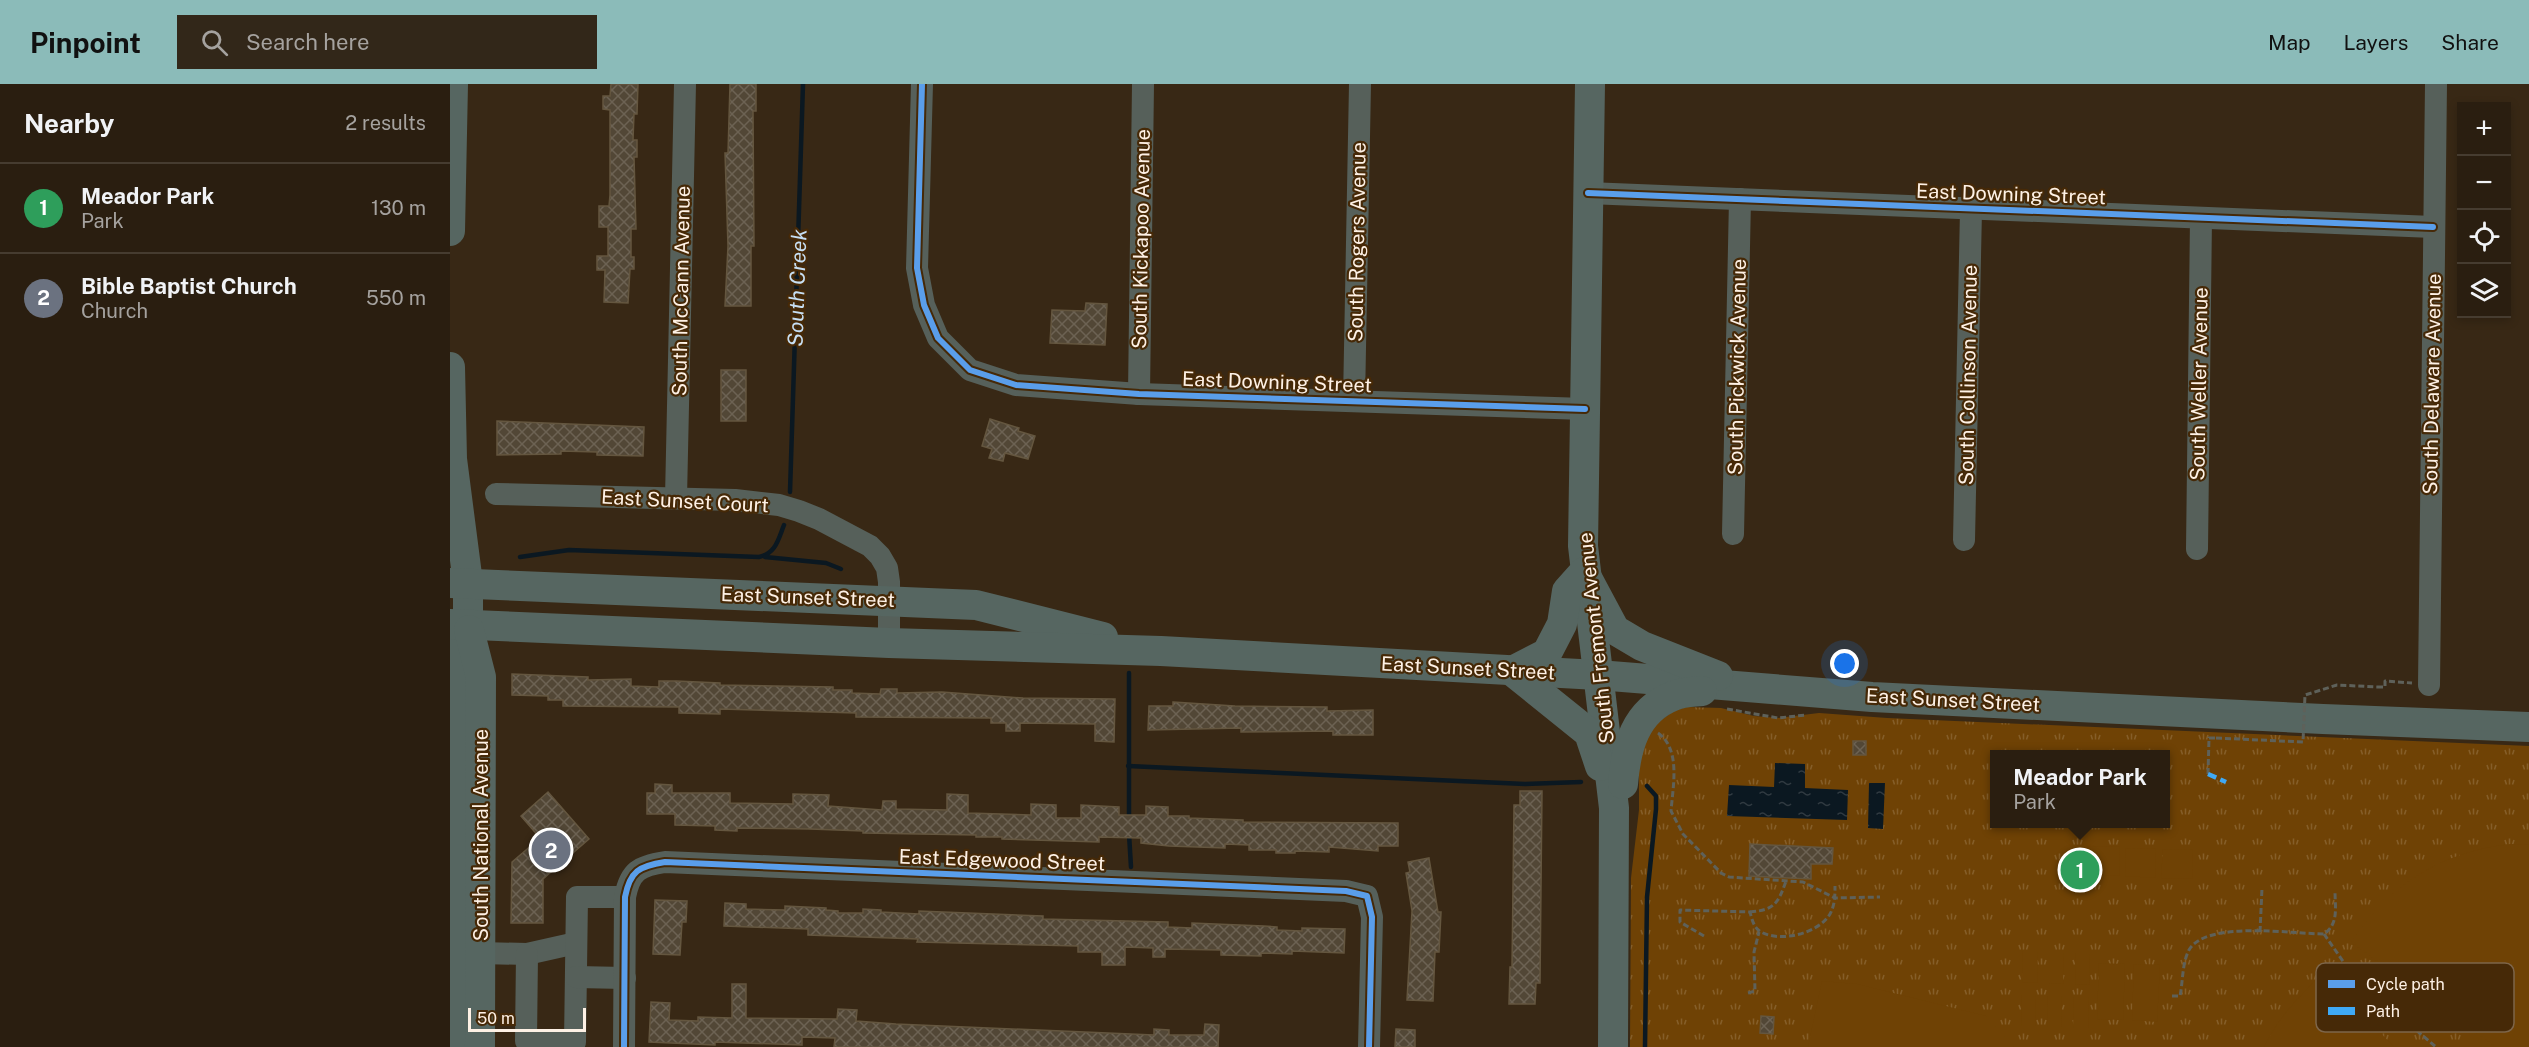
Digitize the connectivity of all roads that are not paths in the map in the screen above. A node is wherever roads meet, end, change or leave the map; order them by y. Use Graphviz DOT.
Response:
graph roads {
  1 [pos="453,84"];
  2 [pos="685,84"];
  3 [pos="922,84"];
  4 [pos="1143,84"];
  5 [pos="1360,84"];
  6 [pos="1590,84"];
  7 [pos="2436,84"];
  8 [pos="1588,193"];
  9 [pos="1740,200"];
  10 [pos="1971,210"];
  11 [pos="2201,218"];
  12 [pos="2433,227"];
  13 [pos="450,231"];
  14 [pos="450,367"];
  15 [pos="1139,394"];
  16 [pos="1354,401"];
  17 [pos="1585,409"];
  18 [pos="496,494"];
  19 [pos="676,498"];
  20 [pos="1733,534"];
  21 [pos="1964,540"];
  22 [pos="2197,549"];
  23 [pos="1584,572"];
  24 [pos="459,583"];
  25 [pos="891,600"];
  26 [pos="459,624"];
  27 [pos="889,643"];
  28 [pos="1161,651"];
  29 [pos="1512,671"];
  30 [pos="1598,675"];
  31 [pos="2429,685"];
  32 [pos="1731,697"];
  33 [pos="2529,727"];
  34 [pos="1615,822"];
  35 [pos="625,897"];
  36 [pos="576,943"];
  37 [pos="480,953"];
  38 [pos="527,954"];
  39 [pos="576,977"];
  40 [pos="625,978"];
  41 [pos="461,1006"];
  42 [pos="452,1047"];
  43 [pos="480,1047"];
  44 [pos="624,1047"];
  45 [pos="1369,1047"];
  46 [pos="1613,1047"];
  1 -- 13 [label="main road"];
  2 -- 19 [label="street, South McCann Avenue"];
  3 -- 15 [label="street, East Downing Street"];
  4 -- 15 [label="street, South Kickapoo Avenue"];
  5 -- 16 [label="street, South Rogers Avenue"];
  6 -- 8 [label="main road, South Fremont Avenue"];
  7 -- 12 [label="street, South Delaware Avenue"];
  8 -- 9 [label="street, East Downing Street"];
  8 -- 17 [label="main road, South Fremont Avenue"];
  9 -- 10 [label="street, East Downing Street"];
  9 -- 20 [label="street, South Pickwick Avenue"];
  10 -- 11 [label="street, East Downing Street"];
  10 -- 21 [label="street, South Collinson Avenue"];
  11 -- 12 [label="street, East Downing Street"];
  11 -- 22 [label="street, South Weller Avenue"];
  12 -- 31 [label="street, South Delaware Avenue"];
  14 -- 24 [label="main road, South National Avenue"];
  15 -- 16 [label="street, East Downing Street"];
  16 -- 17 [label="street, East Downing Street"];
  17 -- 23 [label="main road, South Fremont Avenue"];
  18 -- 19 [label="street, East Sunset Court"];
  19 -- 25 [label="street, East Sunset Court"];
  23 -- 29 [label="main road"];
  23 -- 30 [label="main road, South Fremont Avenue"];
  23 -- 32 [label="main road"];
  24 -- 25 [label="main road, East Sunset Street"];
  24 -- 26 [label="main road, South National Avenue"];
  25 -- 27 [label="street, East Sunset Court"];
  25 -- 28 [label="main road, East Sunset Street"];
  26 -- 27 [label="main road, East Sunset Street"];
  26 -- 37 [label="main road, South National Avenue"];
  26 -- 41 [label="main road, South National Avenue"];
  27 -- 28 [label="main road, East Sunset Street"];
  28 -- 29 [label="main road, East Sunset Street"];
  29 -- 30 [label="main road, East Sunset Street"];
  29 -- 34 [label="main road"];
  30 -- 32 [label="main road, East Sunset Street"];
  30 -- 34 [label="main road, South Fremont Avenue"];
  32 -- 33 [label="main road, East Sunset Street"];
  32 -- 34 [label="main road"];
  34 -- 46 [label="main road, South Fremont Avenue"];
  35 -- 36 [label="street"];
  35 -- 40 [label="street"];
  35 -- 45 [label="street, East Edgewood Street"];
  36 -- 38 [label="street"];
  36 -- 39 [label="street"];
  37 -- 38 [label="street"];
  37 -- 41 [label="main road, South National Avenue"];
  38 -- 39 [label="street"];
  39 -- 40 [label="street"];
  40 -- 44 [label="street"];
  41 -- 42 [label="main road, South National Avenue"];
  41 -- 43 [label="main road, South National Avenue"];
}
